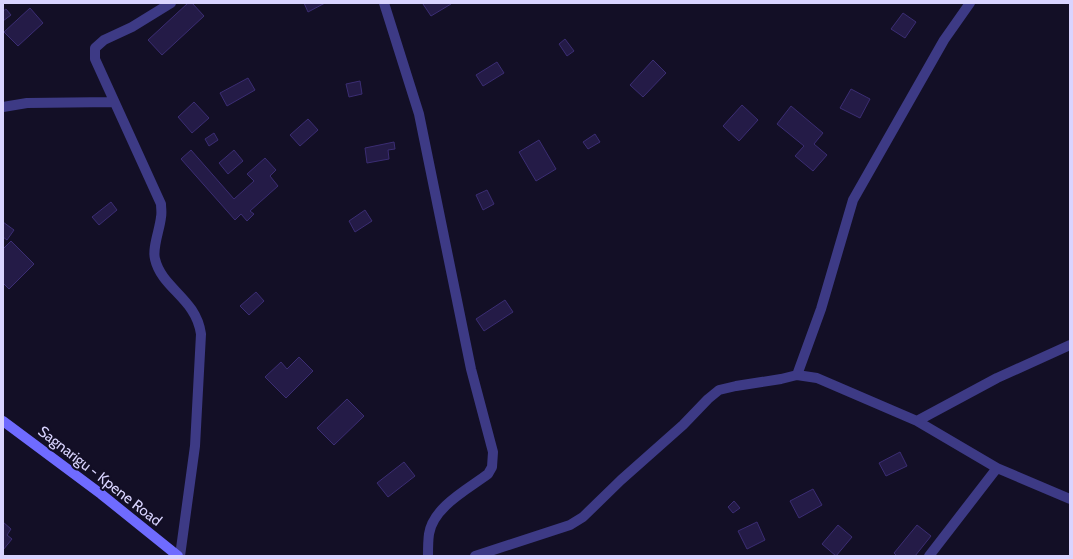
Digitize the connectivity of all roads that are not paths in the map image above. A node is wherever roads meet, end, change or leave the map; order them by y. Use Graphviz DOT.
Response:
graph roads {
  1 [pos="171,3"];
  2 [pos="384,3"];
  3 [pos="970,3"];
  4 [pos="114,102"];
  5 [pos="3,107"];
  6 [pos="1070,345"];
  7 [pos="797,375"];
  8 [pos="3,421"];
  9 [pos="917,421"];
  10 [pos="997,468"];
  11 [pos="1070,499"];
  12 [pos="179,556"];
  13 [pos="428,556"];
  14 [pos="475,556"];
  15 [pos="929,556"];
  1 -- 4 [label="street"];
  2 -- 13 [label="street"];
  3 -- 7 [label="street"];
  4 -- 5 [label="street"];
  4 -- 12 [label="street"];
  6 -- 9 [label="street"];
  7 -- 9 [label="street"];
  7 -- 14 [label="street"];
  8 -- 12 [label="street, Sagnarigu - Kpene Road"];
  9 -- 10 [label="street"];
  10 -- 11 [label="street"];
  10 -- 15 [label="street"];
}
